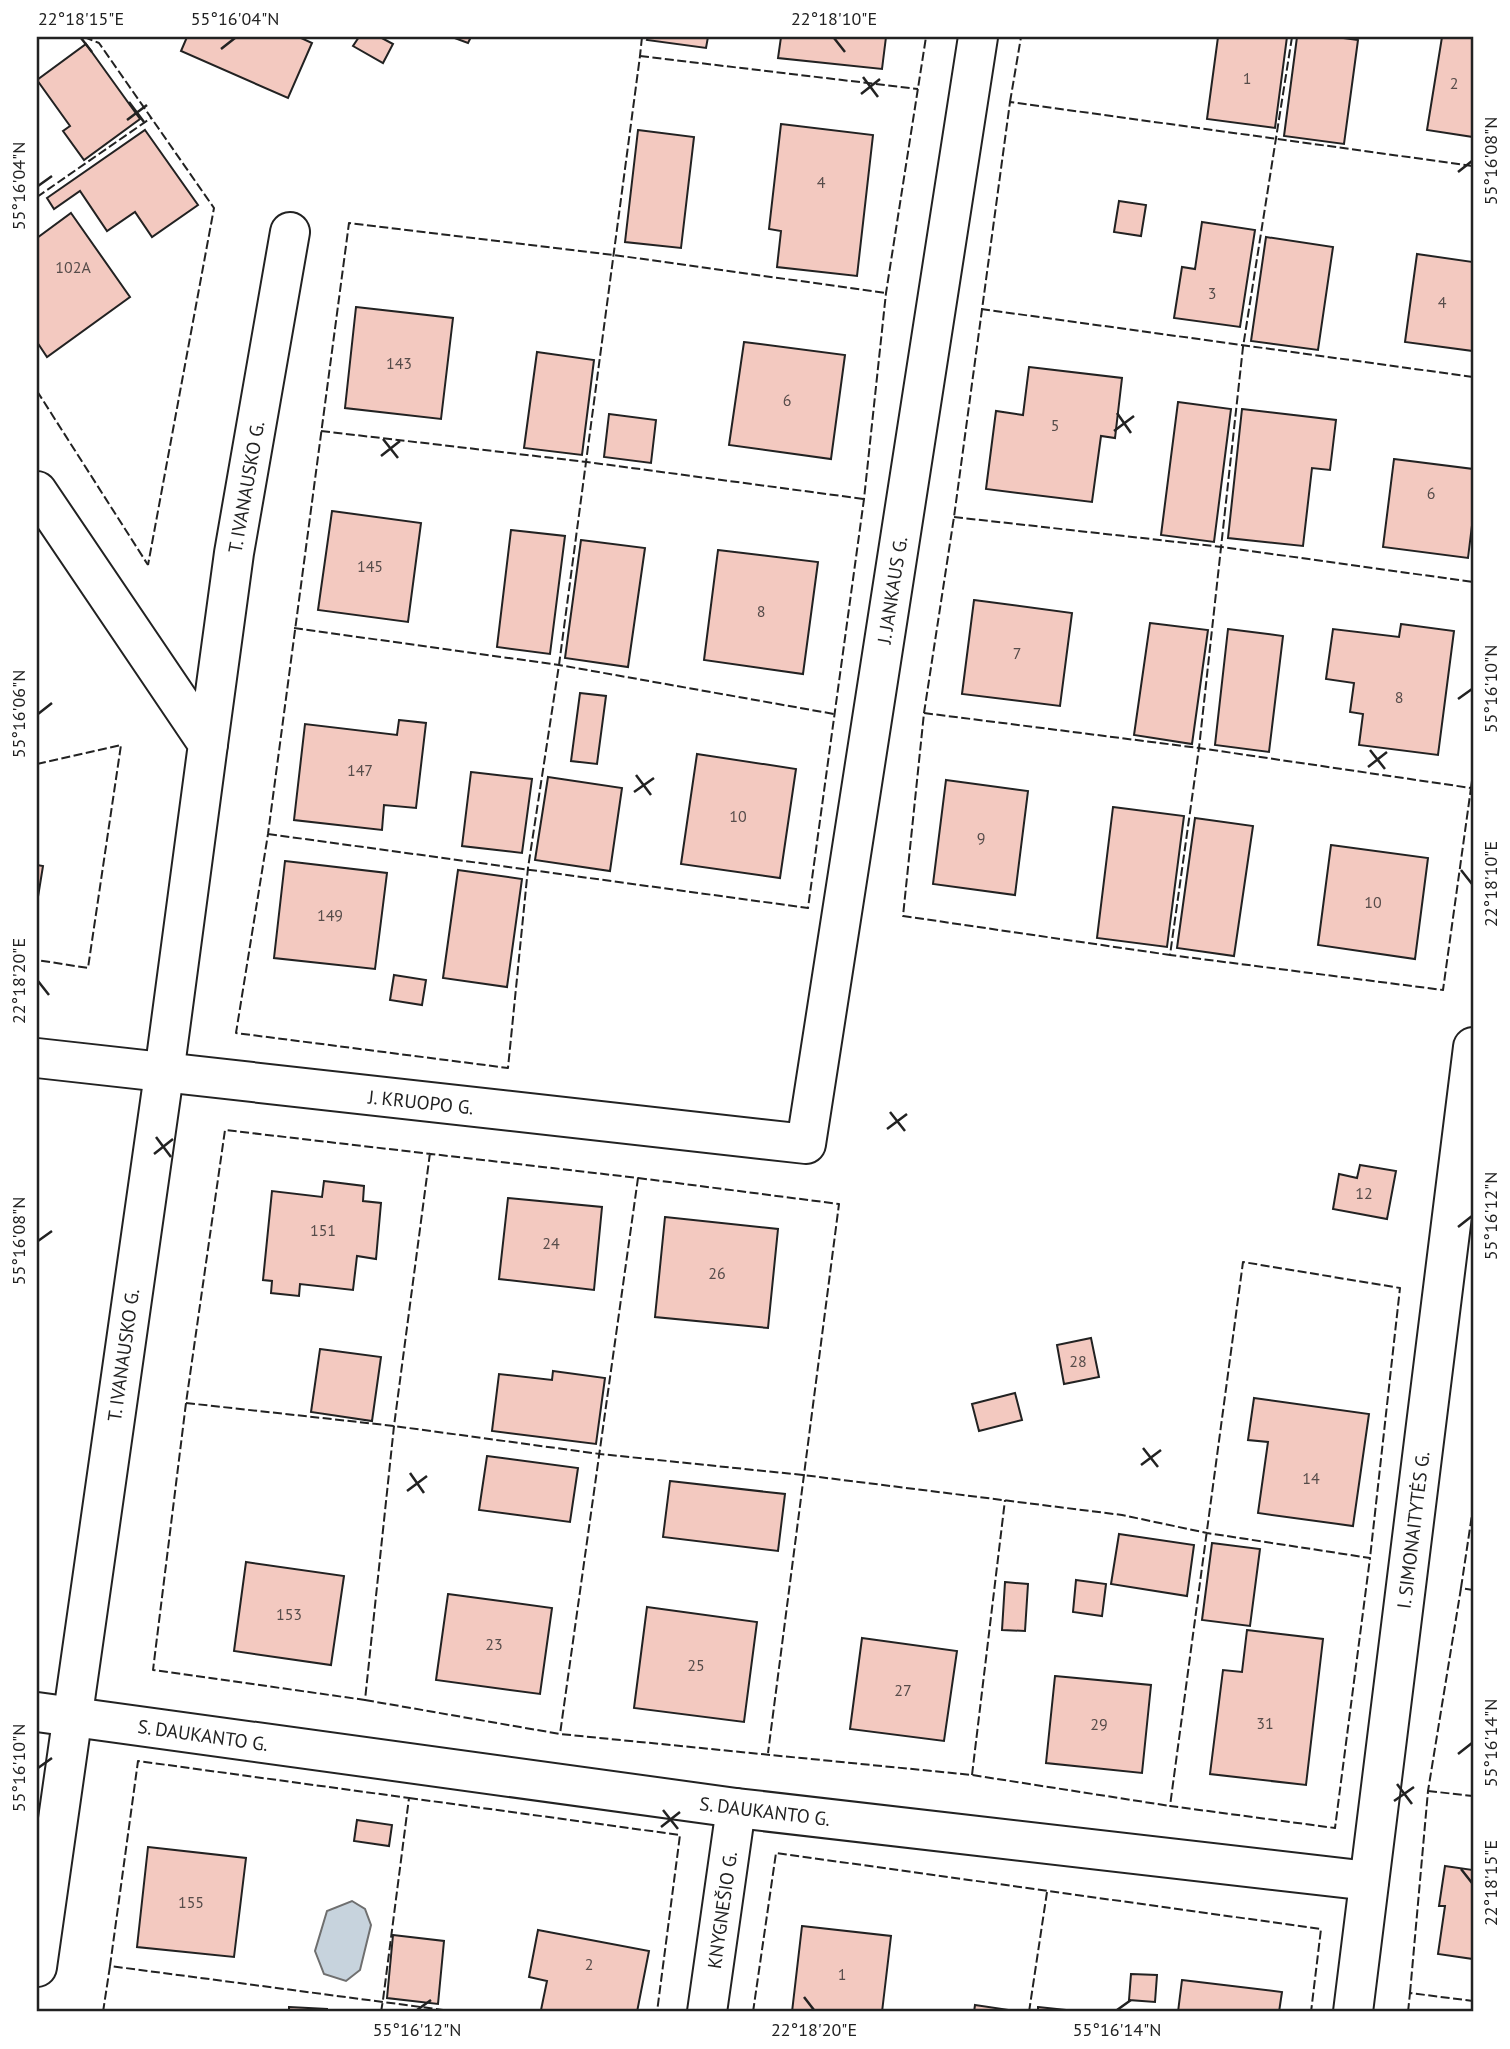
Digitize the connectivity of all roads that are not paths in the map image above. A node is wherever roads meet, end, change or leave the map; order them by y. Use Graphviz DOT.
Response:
graph roads {
  1 [pos="978,37"];
  2 [pos="290,232"];
  3 [pos="37,491"];
  4 [pos="208,744"];
  5 [pos="1473,1047"];
  6 [pos="37,1058"];
  7 [pos="164,1073"];
  8 [pos="806,1144"];
  9 [pos="54,1715"];
  10 [pos="736,1808"];
  11 [pos="1369,1881"];
  12 [pos="37,1967"];
  13 [pos="707,2012"];
  14 [pos="1353,2012"];
  1 -- 8 [label="street, J. JANKAUS G."];
  2 -- 4 [label="street, T. IVANAUSKO G."];
  3 -- 4 [label="street"];
  4 -- 7 [label="street, T. IVANAUSKO G."];
  5 -- 11 [label="street, I. SIMONAITYTĖS G."];
  6 -- 7 [label="street, J. KRUOPO G."];
  7 -- 8 [label="street, J. KRUOPO G."];
  7 -- 9 [label="street, T. IVANAUSKO G."];
  9 -- 10 [label="street, S. DAUKANTO G."];
  9 -- 12 [label="street, T. IVANAUSKO G."];
  10 -- 11 [label="street, S. DAUKANTO G."];
  10 -- 13 [label="street, KNYGNEŠIO G."];
  11 -- 14 [label="street, I. SIMONAITYTĖS G."];
}
